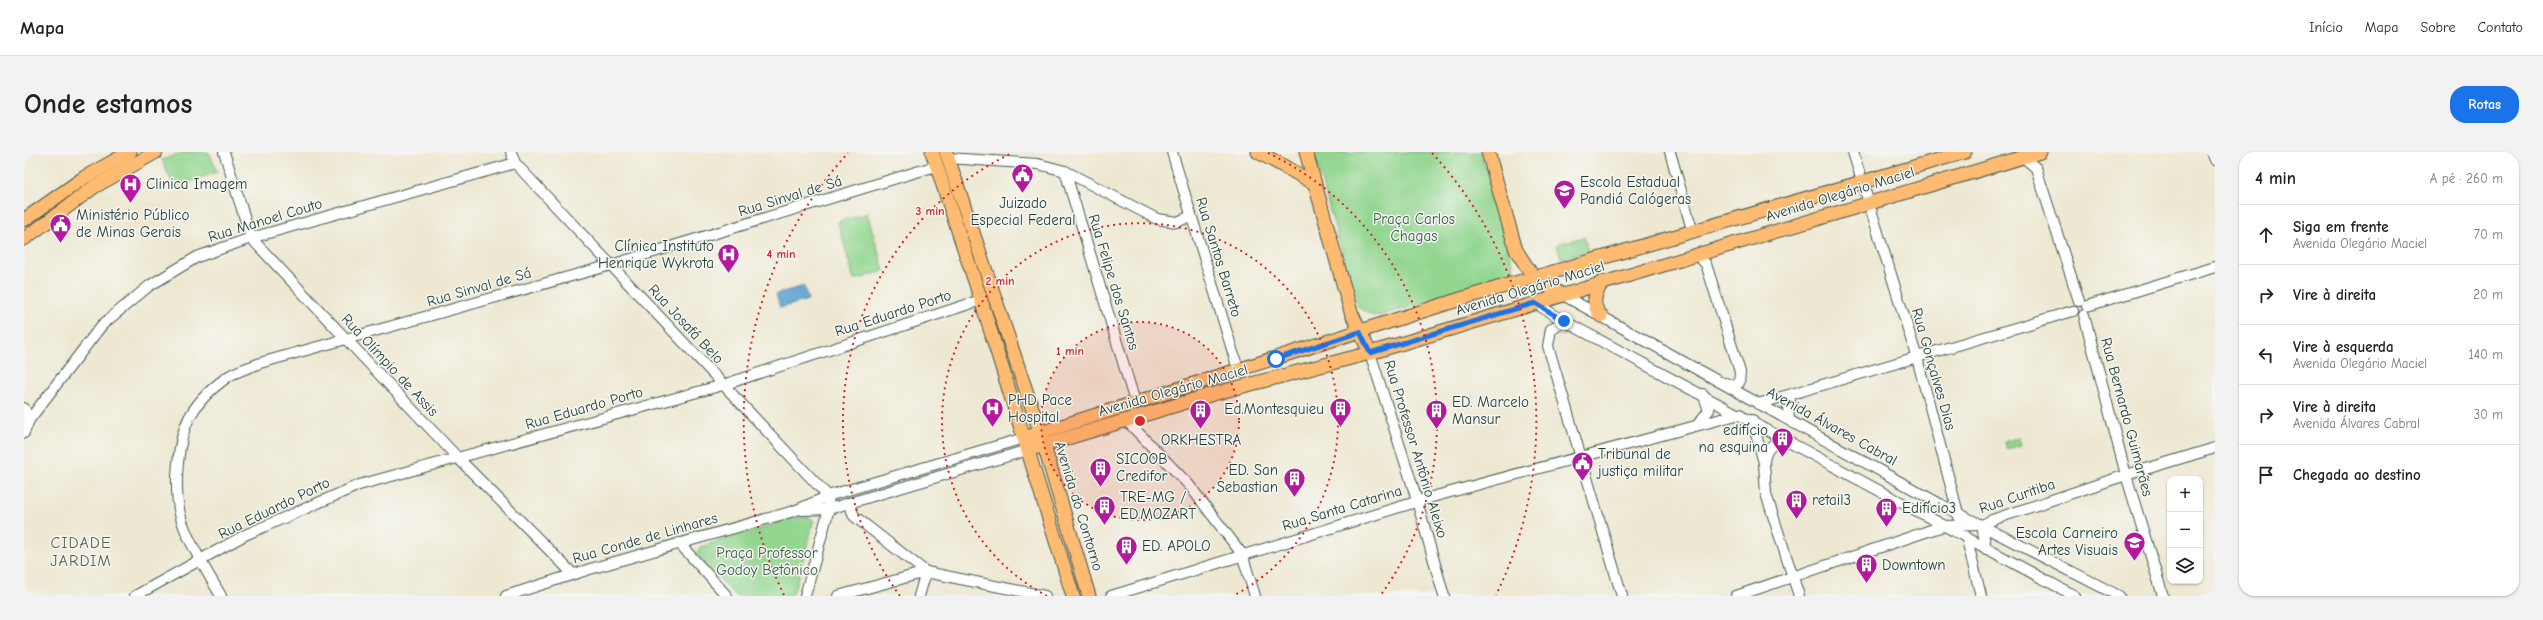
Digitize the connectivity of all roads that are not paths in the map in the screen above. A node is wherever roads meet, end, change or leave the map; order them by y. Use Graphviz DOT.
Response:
graph roads {
  1 [pos="130,152"];
  2 [pos="156,152"];
  3 [pos="224,152"];
  4 [pos="511,152"];
  5 [pos="929,152"];
  6 [pos="932,152"];
  7 [pos="1258,152"];
  8 [pos="1306,152"];
  9 [pos="1488,152"];
  10 [pos="1497,152"];
  11 [pos="1670,152"];
  12 [pos="1853,152"];
  13 [pos="1965,152"];
  14 [pos="2040,152"];
  15 [pos="2212,152"];
  16 [pos="1172,153"];
  17 [pos="947,154"];
  18 [pos="2023,157"];
  19 [pos="2215,160"];
  20 [pos="515,163"];
  21 [pos="936,166"];
  22 [pos="2036,168"];
  23 [pos="1065,172"];
  24 [pos="1862,182"];
  25 [pos="1314,183"];
  26 [pos="1868,202"];
  27 [pos="1191,216"];
  28 [pos="24,220"];
  29 [pos="1693,233"];
  30 [pos="251,238"];
  31 [pos="24,239"];
  32 [pos="1516,250"];
  33 [pos="1697,255"];
  34 [pos="611,265"];
  35 [pos="2215,266"];
  36 [pos="1534,278"];
  37 [pos="1602,282"];
  38 [pos="1562,294"];
  39 [pos="981,300"];
  40 [pos="1535,303"];
  41 [pos="2083,307"];
  42 [pos="1601,316"];
  43 [pos="1564,321"];
  44 [pos="1360,332"];
  45 [pos="346,340"];
  46 [pos="1370,353"];
  47 [pos="1917,358"];
  48 [pos="1238,369"];
  49 [pos="1720,382"];
  50 [pos="723,385"];
  51 [pos="1213,394"];
  52 [pos="1703,394"];
  53 [pos="1791,395"];
  54 [pos="1135,402"];
  55 [pos="1758,404"];
  56 [pos="24,408"];
  57 [pos="1740,414"];
  58 [pos="29,420"];
  59 [pos="1126,420"];
  60 [pos="1752,420"];
  61 [pos="1789,420"];
  62 [pos="1699,423"];
  63 [pos="24,433"];
  64 [pos="1042,438"];
  65 [pos="1791,441"];
  66 [pos="1026,444"];
  67 [pos="2215,448"];
  68 [pos="458,458"];
  69 [pos="1581,458"];
  70 [pos="1764,463"];
  71 [pos="2126,475"];
  72 [pos="828,496"];
  73 [pos="1417,501"];
  74 [pos="849,503"];
  75 [pos="829,509"];
  76 [pos="794,511"];
  77 [pos="1959,514"];
  78 [pos="1943,526"];
  79 [pos="1962,526"];
  80 [pos="1982,526"];
  81 [pos="1967,539"];
  82 [pos="679,543"];
  83 [pos="1986,549"];
  84 [pos="1242,554"];
  85 [pos="201,561"];
  86 [pos="926,572"];
  87 [pos="573,574"];
  88 [pos="1792,576"];
  89 [pos="135,596"];
  90 [pos="221,596"];
  91 [pos="506,596"];
  92 [pos="727,596"];
  93 [pos="805,596"];
  94 [pos="838,596"];
  95 [pos="919,596"];
  96 [pos="1045,596"];
  97 [pos="1073,596"];
  98 [pos="1089,596"];
  99 [pos="1111,596"];
  100 [pos="1255,596"];
  101 [pos="1444,596"];
  102 [pos="1622,596"];
  103 [pos="1736,596"];
  104 [pos="1799,596"];
  105 [pos="1981,596"];
  106 [pos="2075,596"];
  107 [pos="2118,596"];
  108 [pos="2163,596"];
  1 -- 28 [label="main road"];
  2 -- 31 [label="main road"];
  3 -- 30 [label="street, Rua Olímpio de Assis"];
  4 -- 20 [label="street, Rua Josafá Belo"];
  5 -- 21 [label="main road"];
  6 -- 21 [label="main road"];
  7 -- 25 [label="main road"];
  8 -- 25 [label="main road, Rua Professor Antônio Aleixo"];
  9 -- 32 [label="main road"];
  10 -- 32 [label="main road"];
  11 -- 29 [label="street"];
  12 -- 24 [label="street, Rua Gonçalves Dias"];
  13 -- 24 [label="main road, Avenida Olegário Maciel"];
  14 -- 18 [label="main road, Avenida Olegário Maciel"];
  14 -- 22 [label="street"];
  15 -- 19 [label="street"];
  16 -- 27 [label="street, Rua Santos Barreto"];
  17 -- 23 [label="street"];
  17 -- 64 [label="main road, Avenida do Contorno"];
  18 -- 22 [label="street"];
  18 -- 26 [label="main road, Avenida Olegário Maciel"];
  20 -- 30 [label="street, Rua Manoel Couto"];
  20 -- 34 [label="street, Rua Josafá Belo"];
  21 -- 34 [label="street, Rua Sinval de Sá"];
  21 -- 39 [label="main road"];
  22 -- 41 [label="street, Rua Bernardo Guimarães"];
  23 -- 27 [label="street"];
  23 -- 54 [label="street, Rua Felipe dos Santos"];
  24 -- 26 [label="street, Rua Gonçalves Dias"];
  24 -- 29 [label="main road, Avenida Olegário Maciel"];
  25 -- 44 [label="main road, Rua Professor Antônio Aleixo"];
  26 -- 33 [label="main road, Avenida Olegário Maciel"];
  26 -- 47 [label="street, Rua Gonçalves Dias"];
  27 -- 48 [label="street, Rua Santos Barreto"];
  29 -- 36 [label="main road, Avenida Olegário Maciel"];
  30 -- 45 [label="street, Rua Olímpio de Assis"];
  30 -- 58 [label="street, Rua Manoel Couto"];
  32 -- 36 [label="main road"];
  33 -- 37 [label="main road, Avenida Olegário Maciel"];
  33 -- 49 [label="street"];
  34 -- 45 [label="street, Rua Sinval de Sá"];
  34 -- 50 [label="street, Rua Josafá Belo"];
  35 -- 41 [label="street"];
  36 -- 38 [label="main road, Avenida Álvares Cabral"];
  36 -- 44 [label="main road, Avenida Olegário Maciel"];
  37 -- 38 [label="main road, Avenida Olegário Maciel"];
  37 -- 42 [label="main road"];
  38 -- 40 [label="main road, Avenida Olegário Maciel"];
  38 -- 42 [label="street, Avenida Álvares Cabral"];
  39 -- 50 [label="street, Rua Eduardo Porto"];
  39 -- 66 [label="main road"];
  40 -- 43 [label="street"];
  40 -- 46 [label="main road, Avenida Olegário Maciel"];
  41 -- 47 [label="street"];
  41 -- 71 [label="street, Rua Bernardo Guimarães"];
  42 -- 49 [label="street, Avenida Álvares Cabral"];
  43 -- 52 [label="street"];
  43 -- 69 [label="street"];
  44 -- 46 [label="main road, Rua Professor Antônio Aleixo"];
  44 -- 48 [label="main road, Avenida Olegário Maciel"];
  45 -- 68 [label="street, Rua Olímpio de Assis"];
  45 -- 85 [label="street, Rua Sinval de Sá"];
  46 -- 51 [label="main road, Avenida Olegário Maciel"];
  46 -- 73 [label="street, Rua Professor Antônio Aleixo"];
  47 -- 53 [label="street"];
  47 -- 77 [label="street, Rua Gonçalves Dias"];
  48 -- 51 [label="main road"];
  48 -- 54 [label="main road, Avenida Olegário Maciel"];
  49 -- 55 [label="street, Avenida Álvares Cabral"];
  50 -- 68 [label="street, Rua Eduardo Porto"];
  50 -- 72 [label="street, Rua Josafá Belo"];
  51 -- 59 [label="main road, Avenida Olegário Maciel"];
  52 -- 57 [label="street"];
  52 -- 62 [label="street"];
  53 -- 55 [label="street"];
  53 -- 61 [label="street"];
  54 -- 64 [label="main road, Avenida Olegário Maciel"];
  55 -- 61 [label="street, Avenida Álvares Cabral"];
  56 -- 58 [label="street"];
  57 -- 60 [label="street"];
  57 -- 62 [label="street, Rua Santa Catarina"];
  58 -- 63 [label="street, Rua Manoel Couto"];
  59 -- 64 [label="main road, Avenida Olegário Maciel"];
  59 -- 84 [label="street"];
  60 -- 65 [label="street"];
  60 -- 70 [label="street"];
  61 -- 77 [label="street, Avenida Álvares Cabral"];
  62 -- 69 [label="street, Rua Santa Catarina"];
  64 -- 66 [label="main road, Avenida Olegário Maciel"];
  64 -- 98 [label="main road, Avenida do Contorno"];
  65 -- 70 [label="street"];
  65 -- 78 [label="street"];
  66 -- 72 [label="street, Rua Conde de Linhares"];
  66 -- 74 [label="street, Rua Conde de Linhares"];
  66 -- 97 [label="main road"];
  67 -- 71 [label="street, Rua Curitiba"];
  68 -- 85 [label="street, Rua Eduardo Porto"];
  68 -- 87 [label="street, Rua Olímpio de Assis"];
  69 -- 73 [label="street, Rua Santa Catarina"];
  69 -- 102 [label="street"];
  70 -- 88 [label="street"];
  71 -- 80 [label="street, Rua Curitiba"];
  71 -- 108 [label="street, Rua Bernardo Guimarães"];
  72 -- 75 [label="street"];
  72 -- 76 [label="street, Rua Conde de Linhares"];
  73 -- 84 [label="street, Rua Santa Catarina"];
  73 -- 101 [label="street, Rua Professor Antônio Aleixo"];
  74 -- 75 [label="street, Rua Conde de Linhares"];
  74 -- 86 [label="street"];
  75 -- 76 [label="street, Rua Conde de Linhares"];
  75 -- 93 [label="street"];
  76 -- 82 [label="street, Rua Conde de Linhares"];
  77 -- 79 [label="street, Rua Gonçalves Dias"];
  77 -- 80 [label="street, Avenida Álvares Cabral"];
  78 -- 79 [label="street, Rua Curitiba"];
  78 -- 81 [label="street"];
  78 -- 88 [label="street, Rua Curitiba"];
  79 -- 80 [label="street, Rua Curitiba"];
  79 -- 81 [label="street, Rua Gonçalves Dias"];
  80 -- 83 [label="street"];
  80 -- 107 [label="street, Avenida Álvares Cabral"];
  81 -- 83 [label="street"];
  81 -- 105 [label="street, Rua Gonçalves Dias"];
  82 -- 87 [label="street, Rua Conde de Linhares"];
  82 -- 92 [label="street"];
  83 -- 106 [label="street"];
  84 -- 99 [label="street, Rua Santa Catarina"];
  84 -- 100 [label="street"];
  85 -- 89 [label="street, Rua Eduardo Porto"];
  85 -- 90 [label="street, Rua Sinval de Sá"];
  86 -- 94 [label="street"];
  86 -- 95 [label="street"];
  86 -- 96 [label="street"];
  87 -- 91 [label="street, Rua Conde de Linhares"];
  88 -- 103 [label="street, Rua Curitiba"];
  88 -- 104 [label="street"];
}
